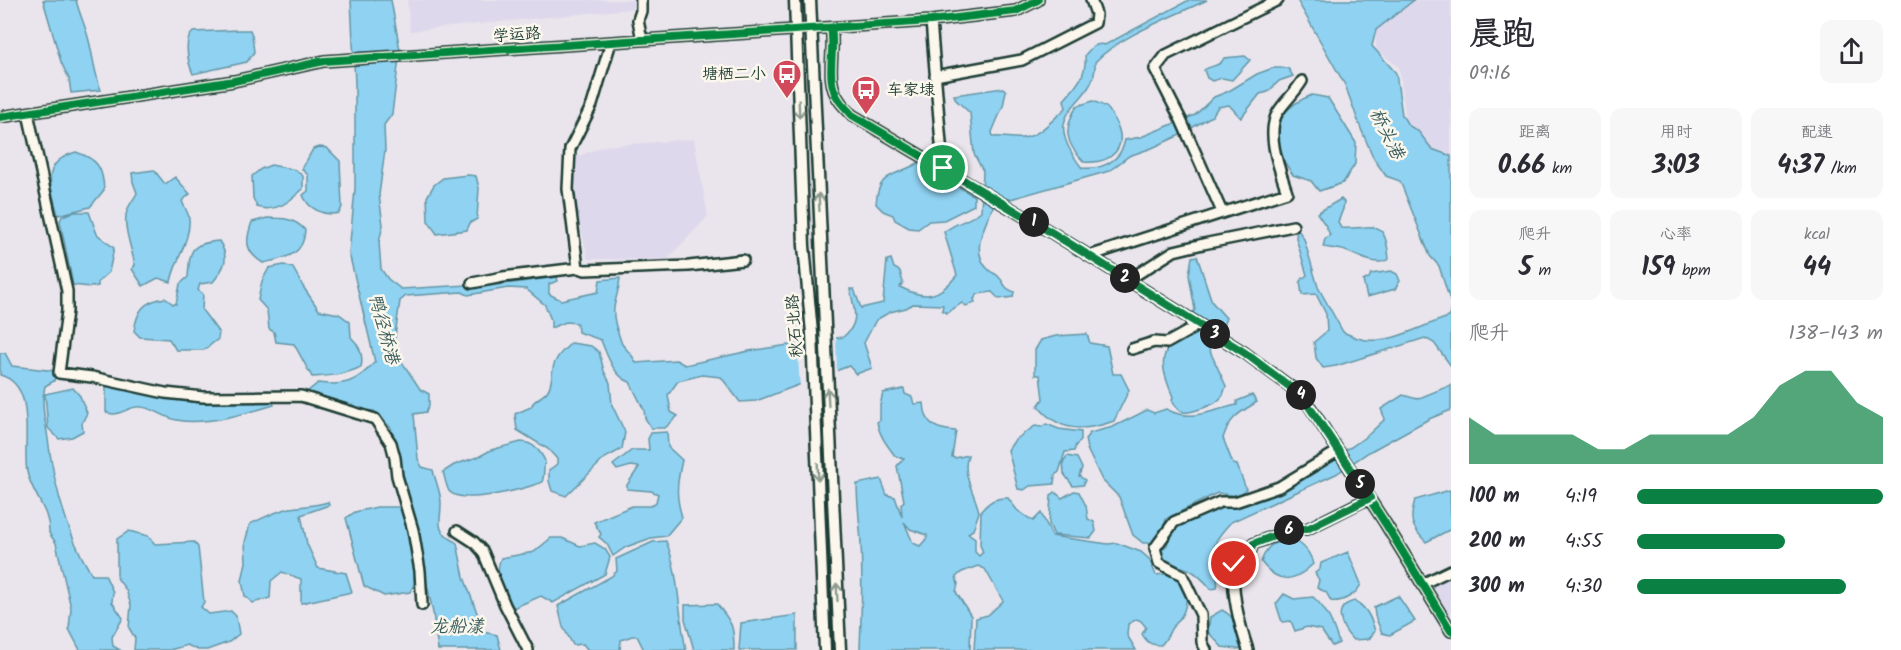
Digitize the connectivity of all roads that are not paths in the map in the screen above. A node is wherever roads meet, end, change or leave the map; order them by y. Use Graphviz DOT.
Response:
graph roads {
  1 [pos="641,0"];
  2 [pos="795,0"];
  3 [pos="810,0"];
  4 [pos="1038,0"];
  5 [pos="1091,0"];
  6 [pos="1278,0"];
  7 [pos="931,21"];
  8 [pos="831,28"];
  9 [pos="797,30"];
  10 [pos="811,30"];
  11 [pos="642,40"];
  12 [pos="611,42"];
  13 [pos="935,76"];
  14 [pos="1302,81"];
  15 [pos="28,113"];
  16 [pos="0,117"];
  17 [pos="943,168"];
  18 [pos="1222,212"];
  19 [pos="1293,226"];
  20 [pos="1089,256"];
  21 [pos="743,261"];
  22 [pos="578,268"];
  23 [pos="1128,280"];
  24 [pos="472,283"];
  25 [pos="1190,319"];
  26 [pos="1132,349"];
  27 [pos="1338,451"];
  28 [pos="1370,498"];
  29 [pos="458,531"];
  30 [pos="1451,570"];
  31 [pos="1422,584"];
  32 [pos="422,605"];
  33 [pos="1451,632"];
  34 [pos="528,650"];
  35 [pos="825,650"];
  36 [pos="840,650"];
  37 [pos="1206,650"];
  38 [pos="1248,650"];
  1 -- 11 [label="street"];
  2 -- 9 [label="main road, 秋石北路"];
  3 -- 10 [label="main road, 秋石北路"];
  4 -- 7 [label="street, 学运路"];
  5 -- 13 [label="street"];
  6 -- 18 [label="street"];
  7 -- 8 [label="street, 学运路"];
  7 -- 13 [label="street"];
  8 -- 10 [label="street, 学运路"];
  8 -- 17 [label="street"];
  9 -- 10 [label="street, 学运路"];
  9 -- 11 [label="street, 学运路"];
  9 -- 35 [label="main road, 秋石北路, one-way"];
  36 -- 10 [label="main road, 秋石北路, one-way"];
  11 -- 12 [label="street, 学运路"];
  12 -- 15 [label="street, 学运路"];
  12 -- 22 [label="street"];
  13 -- 17 [label="street"];
  14 -- 18 [label="street"];
  15 -- 16 [label="street, 学运路"];
  15 -- 32 [label="street"];
  17 -- 20 [label="street"];
  18 -- 20 [label="street"];
  19 -- 23 [label="street"];
  20 -- 23 [label="street"];
  21 -- 22 [label="street"];
  22 -- 24 [label="street"];
  23 -- 25 [label="street"];
  25 -- 26 [label="street"];
  25 -- 27 [label="street"];
  27 -- 28 [label="street"];
  27 -- 37 [label="street"];
  28 -- 31 [label="street"];
  28 -- 38 [label="street"];
  29 -- 34 [label="street"];
  30 -- 31 [label="street"];
  31 -- 33 [label="street"];
}
